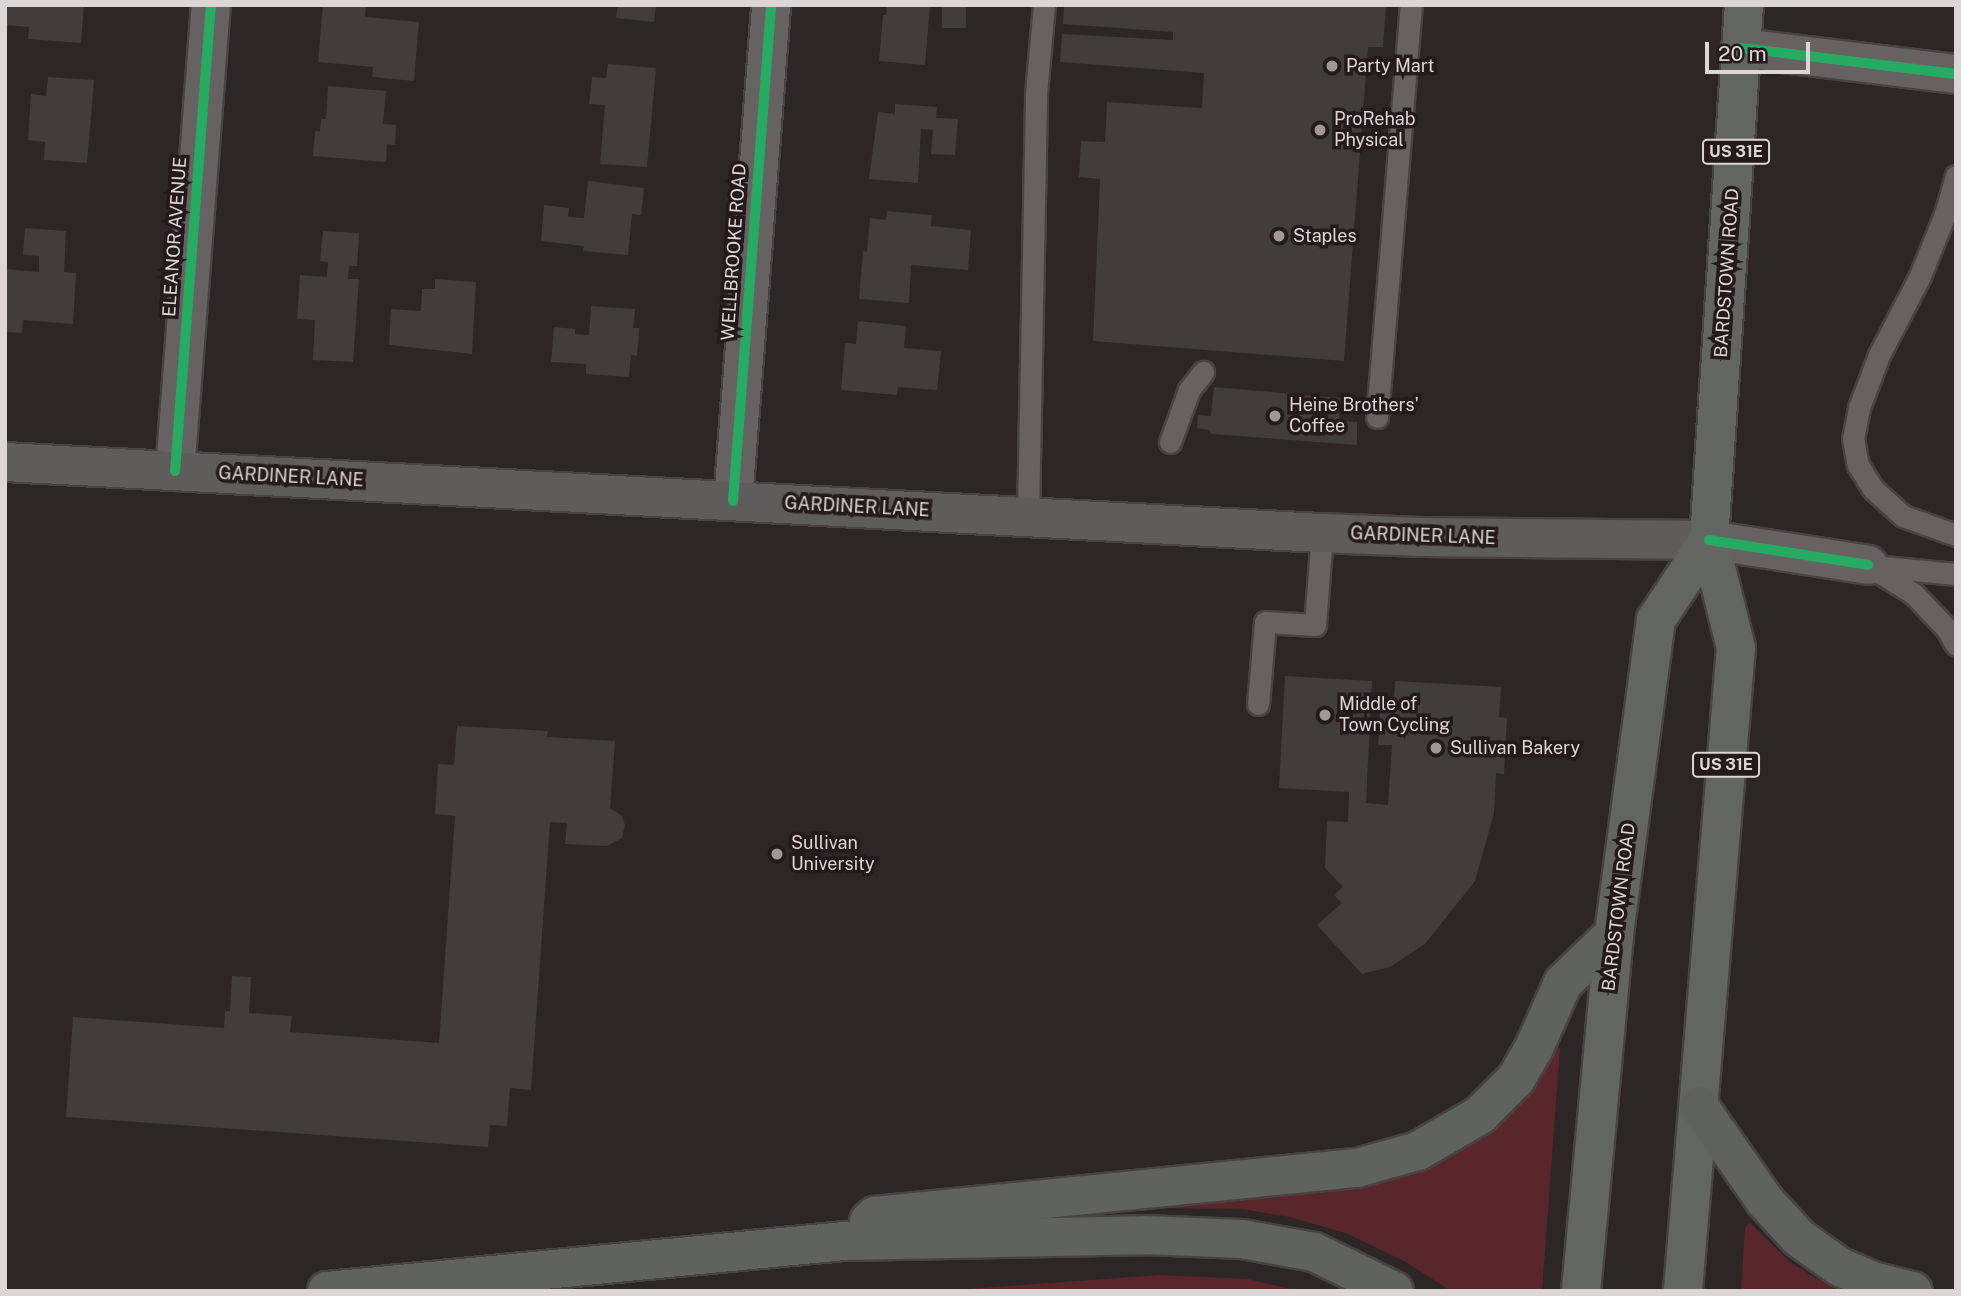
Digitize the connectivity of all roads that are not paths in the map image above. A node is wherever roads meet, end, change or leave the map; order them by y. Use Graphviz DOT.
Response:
graph roads {
  1 [pos="211,5"];
  2 [pos="771,5"];
  3 [pos="1044,5"];
  4 [pos="1411,5"];
  5 [pos="1744,5"];
  6 [pos="1741,47"];
  7 [pos="1956,74"];
  8 [pos="1956,176"];
  9 [pos="1203,372"];
  10 [pos="1377,417"];
  11 [pos="1170,442"];
  12 [pos="5,462"];
  13 [pos="175,471"];
  14 [pos="733,501"];
  15 [pos="1028,516"];
  16 [pos="1322,533"];
  17 [pos="1956,536"];
  18 [pos="1709,540"];
  19 [pos="1868,565"];
  20 [pos="1956,574"];
  21 [pos="1956,645"];
  22 [pos="1258,704"];
  23 [pos="1614,934"];
  24 [pos="1699,1106"];
  25 [pos="844,1241"];
  26 [pos="327,1291"];
  27 [pos="1394,1291"];
  28 [pos="1581,1291"];
  29 [pos="1683,1291"];
  30 [pos="1913,1291"];
  1 -- 13 [label="street, ELEANOR AVENUE"];
  2 -- 14 [label="street, WELLBROOKE ROAD"];
  3 -- 15 [label="lane"];
  4 -- 10 [label="lane"];
  5 -- 6 [label="main road, BARDSTOWN ROAD / US 31E"];
  6 -- 7 [label="street"];
  6 -- 18 [label="main road, BARDSTOWN ROAD / US 31E"];
  8 -- 17 [label="lane"];
  9 -- 11 [label="lane"];
  12 -- 13 [label="main road, GARDINER LANE"];
  13 -- 14 [label="main road, GARDINER LANE"];
  14 -- 15 [label="main road, GARDINER LANE"];
  15 -- 16 [label="main road, GARDINER LANE"];
  16 -- 18 [label="main road, GARDINER LANE"];
  16 -- 22 [label="lane"];
  18 -- 19 [label="street"];
  18 -- 23 [label="main road, BARDSTOWN ROAD / US 31E"];
  18 -- 24 [label="main road, BARDSTOWN ROAD / US 31E"];
  19 -- 20 [label="lane"];
  19 -- 21 [label="lane"];
  23 -- 25 [label="highway"];
  23 -- 28 [label="main road, BARDSTOWN ROAD / US 31E"];
  24 -- 29 [label="main road, BARDSTOWN ROAD / US 31E"];
  24 -- 30 [label="highway"];
  25 -- 26 [label="highway"];
  25 -- 27 [label="highway"];
}
